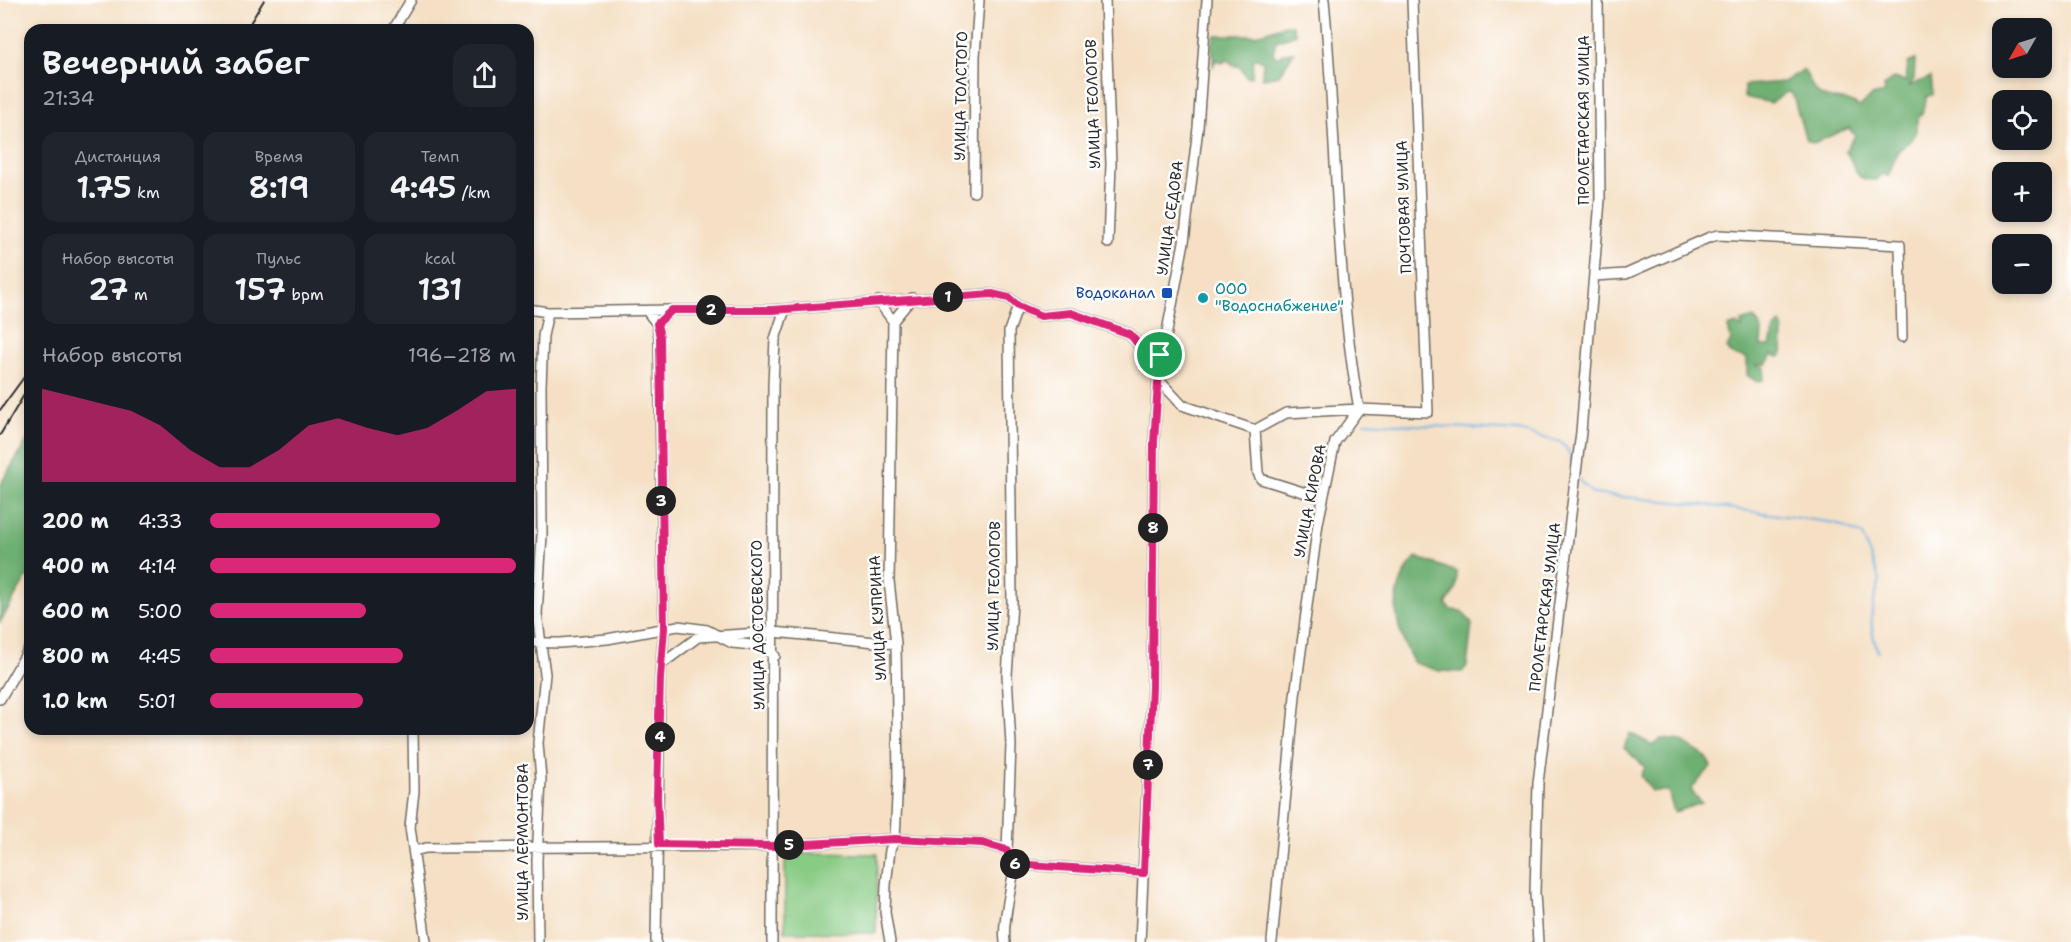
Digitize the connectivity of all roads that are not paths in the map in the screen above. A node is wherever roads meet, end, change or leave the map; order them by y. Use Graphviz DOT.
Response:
graph roads {
  1 [pos="411,0"];
  2 [pos="980,0"];
  3 [pos="1105,0"];
  4 [pos="1207,0"];
  5 [pos="1324,0"];
  6 [pos="1412,0"];
  7 [pos="1598,0"];
  8 [pos="397,24"];
  9 [pos="974,192"];
  10 [pos="1108,243"];
  11 [pos="1594,276"];
  12 [pos="912,298"];
  13 [pos="878,301"];
  14 [pos="1018,306"];
  15 [pos="785,309"];
  16 [pos="534,310"];
  17 [pos="672,310"];
  18 [pos="647,311"];
  19 [pos="548,312"];
  20 [pos="892,321"];
  21 [pos="657,324"];
  22 [pos="1902,337"];
  23 [pos="1160,355"];
  24 [pos="1149,358"];
  25 [pos="1158,379"];
  26 [pos="1359,409"];
  27 [pos="1255,430"];
  28 [pos="1322,498"];
  29 [pos="664,629"];
  30 [pos="774,632"];
  31 [pos="720,635"];
  32 [pos="541,641"];
  33 [pos="534,642"];
  34 [pos="896,644"];
  35 [pos="775,656"];
  36 [pos="24,657"];
  37 [pos="663,663"];
  38 [pos="0,699"];
  39 [pos="413,735"];
  40 [pos="895,839"];
  41 [pos="659,844"];
  42 [pos="539,846"];
  43 [pos="773,846"];
  44 [pos="1007,850"];
  45 [pos="414,851"];
  46 [pos="1015,864"];
  47 [pos="1144,873"];
  48 [pos="426,942"];
  49 [pos="538,942"];
  50 [pos="656,942"];
  51 [pos="772,942"];
  52 [pos="890,942"];
  53 [pos="1005,942"];
  54 [pos="1140,942"];
  55 [pos="1272,942"];
  56 [pos="1538,942"];
  1 -- 8 [label="street"];
  2 -- 9 [label="street, УЛИЦА ТОЛСТОГО"];
  3 -- 10 [label="street, УЛИЦА ГЕОЛОГОВ"];
  4 -- 23 [label="street, УЛИЦА СЕДОВА"];
  5 -- 26 [label="street"];
  6 -- 26 [label="street, ПОЧТОВАЯ УЛИЦА"];
  7 -- 11 [label="street, ПРОЛЕТАРСКАЯ УЛИЦА"];
  11 -- 22 [label="street"];
  11 -- 56 [label="street, ПРОЛЕТАРСКАЯ УЛИЦА"];
  12 -- 13 [label="street"];
  12 -- 14 [label="street"];
  12 -- 20 [label="street"];
  13 -- 15 [label="street"];
  13 -- 20 [label="street"];
  14 -- 24 [label="street"];
  14 -- 44 [label="street, УЛИЦА ГЕОЛОГОВ"];
  15 -- 17 [label="street"];
  15 -- 30 [label="street, УЛИЦА ДОСТОЕВСКОГО"];
  16 -- 19 [label="street"];
  17 -- 18 [label="street"];
  17 -- 21 [label="street"];
  18 -- 19 [label="street"];
  18 -- 21 [label="street"];
  19 -- 32 [label="street, УЛИЦА ЛЕРМОНТОВА"];
  20 -- 34 [label="street, УЛИЦА КУПРИНА"];
  21 -- 29 [label="street"];
  23 -- 24 [label="street"];
  23 -- 25 [label="street, УЛИЦА СЕДОВА"];
  24 -- 25 [label="street"];
  25 -- 27 [label="street"];
  25 -- 47 [label="street, УЛИЦА СЕДОВА"];
  26 -- 27 [label="street"];
  26 -- 28 [label="street, УЛИЦА КИРОВА"];
  27 -- 28 [label="street"];
  28 -- 55 [label="street, УЛИЦА КИРОВА"];
  29 -- 31 [label="street"];
  29 -- 32 [label="street"];
  29 -- 37 [label="street"];
  30 -- 31 [label="street"];
  30 -- 34 [label="street"];
  30 -- 35 [label="street, УЛИЦА ДОСТОЕВСКОГО"];
  31 -- 35 [label="street"];
  31 -- 37 [label="street"];
  32 -- 33 [label="street"];
  32 -- 42 [label="street, УЛИЦА ЛЕРМОНТОВА"];
  34 -- 40 [label="street, УЛИЦА КУПРИНА"];
  35 -- 43 [label="street, УЛИЦА ДОСТОЕВСКОГО"];
  36 -- 38 [label="street"];
  37 -- 41 [label="street"];
  39 -- 45 [label="street"];
  40 -- 43 [label="street"];
  40 -- 44 [label="street"];
  40 -- 52 [label="street, УЛИЦА КУПРИНА"];
  41 -- 42 [label="street"];
  41 -- 43 [label="street"];
  41 -- 50 [label="street"];
  42 -- 45 [label="street"];
  42 -- 49 [label="street, УЛИЦА ЛЕРМОНТОВА"];
  43 -- 51 [label="street, УЛИЦА ДОСТОЕВСКОГО"];
  44 -- 46 [label="street"];
  45 -- 48 [label="street"];
  46 -- 47 [label="street"];
  46 -- 53 [label="street"];
  47 -- 54 [label="street, УЛИЦА СЕДОВА"];
}
